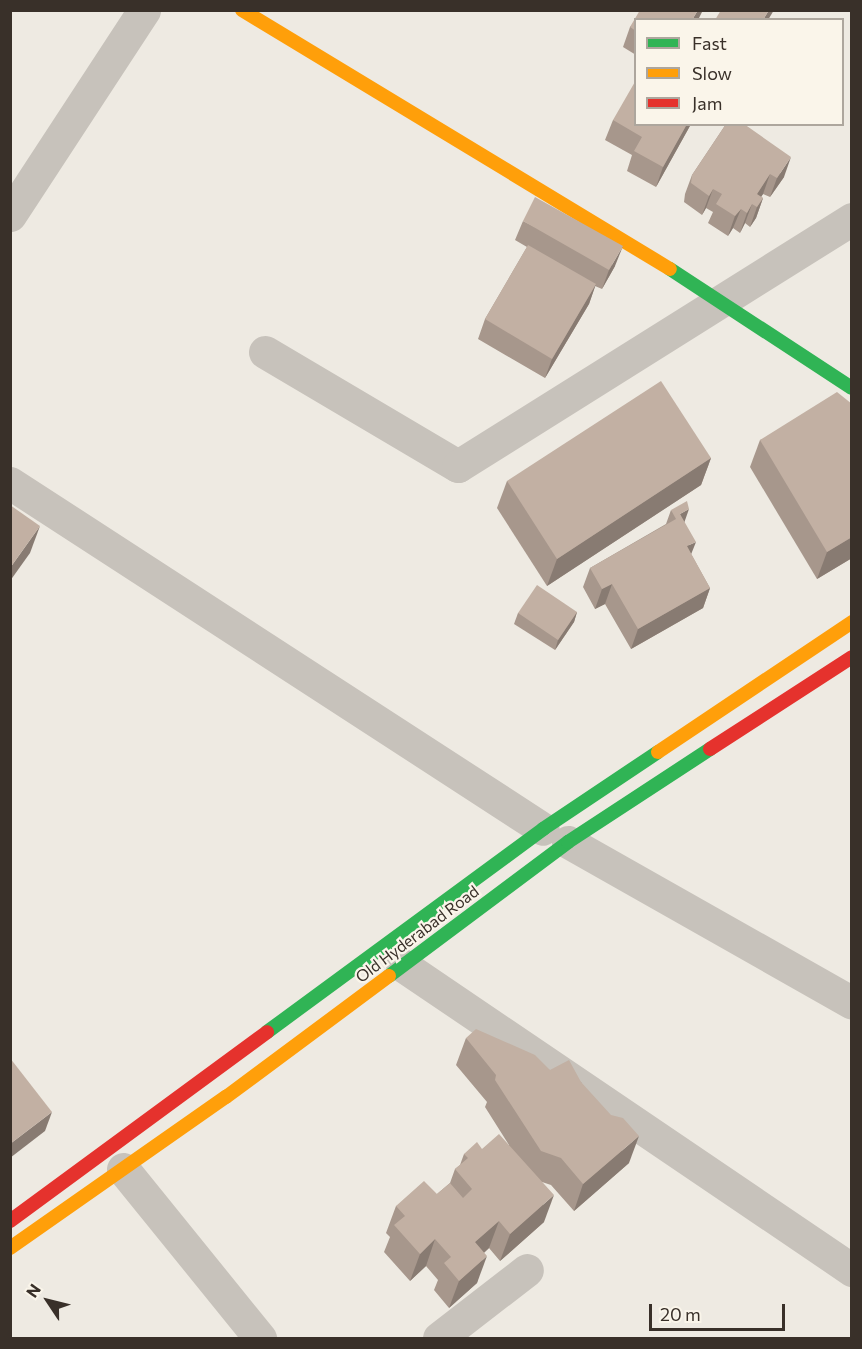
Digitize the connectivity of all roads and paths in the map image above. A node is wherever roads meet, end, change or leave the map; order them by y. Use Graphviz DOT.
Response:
graph roads {
  1 [pos="144,10"];
  2 [pos="242,10"];
  3 [pos="10,215"];
  4 [pos="852,219"];
  5 [pos="722,300"];
  6 [pos="265,352"];
  7 [pos="852,388"];
  8 [pos="10,483"];
  9 [pos="852,622"];
  10 [pos="852,657"];
  11 [pos="556,836"];
  12 [pos="402,965"];
  13 [pos="852,1004"];
  14 [pos="123,1169"];
  15 [pos="10,1221"];
  16 [pos="10,1248"];
  17 [pos="527,1270"];
  18 [pos="852,1270"];
  19 [pos="260,1338"];
  20 [pos="439,1338"];
  1 -- 3 [label="street"];
  2 -- 5 [label="main road"];
  4 -- 5 [label="street"];
  5 -- 6 [label="street"];
  5 -- 7 [label="main road"];
  8 -- 11 [label="street"];
  9 -- 11 [label="main road"];
  10 -- 11 [label="main road, Old Hyderabad Road"];
  11 -- 12 [label="main road, Old Hyderabad Road"];
  11 -- 13 [label="street"];
  11 -- 15 [label="main road"];
  12 -- 14 [label="main road, Old Hyderabad Road"];
  12 -- 18 [label="street"];
  14 -- 16 [label="main road, Old Hyderabad Road"];
  14 -- 19 [label="street"];
  17 -- 20 [label="street"];
}
